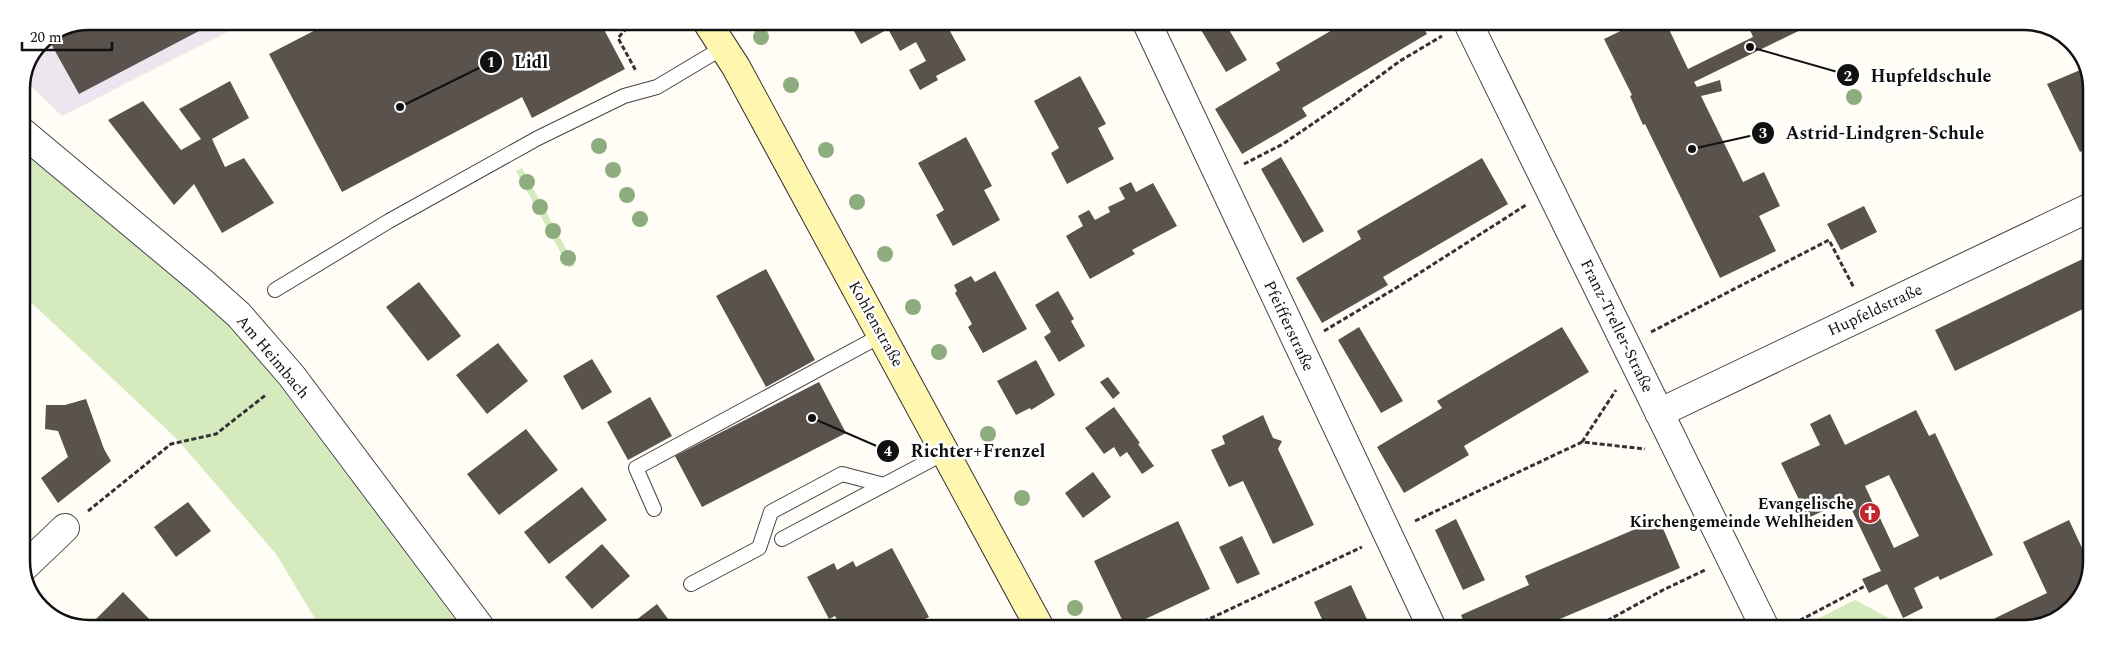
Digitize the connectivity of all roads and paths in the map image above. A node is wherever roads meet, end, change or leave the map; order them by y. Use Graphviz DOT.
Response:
graph roads {
  1 [pos="625,30"];
  2 [pos="712,30"];
  3 [pos="1151,30"];
  4 [pos="1454,30"];
  5 [pos="1459,30"];
  6 [pos="724,47"];
  7 [pos="645,90"];
  8 [pos="30,139"];
  9 [pos="1219,177"];
  10 [pos="1550,189"];
  11 [pos="2083,211"];
  12 [pos="275,290"];
  13 [pos="1867,313"];
  14 [pos="882,335"];
  15 [pos="1299,347"];
  16 [pos="1630,353"];
  17 [pos="291,375"];
  18 [pos="1659,413"];
  19 [pos="946,452"];
  20 [pos="1678,452"];
  21 [pos="884,485"];
  22 [pos="654,509"];
  23 [pos="66,528"];
  24 [pos="782,540"];
  25 [pos="1730,558"];
  26 [pos="30,561"];
  27 [pos="691,584"];
  28 [pos="1866,586"];
  29 [pos="475,620"];
  30 [pos="1036,620"];
  31 [pos="1428,620"];
  32 [pos="1609,620"];
  33 [pos="1761,620"];
  34 [pos="1800,620"];
  1 -- 7 [label="path"];
  2 -- 6 [label="main road, Kohlenstraße"];
  3 -- 9 [label="street, Pfeifferstraße"];
  4 -- 9 [label="path"];
  5 -- 10 [label="street, Franz-Treller-Straße"];
  6 -- 7 [label="lane"];
  6 -- 14 [label="main road, Kohlenstraße"];
  7 -- 12 [label="lane"];
  8 -- 17 [label="street, Am Heimbach"];
  9 -- 15 [label="street, Pfeifferstraße"];
  10 -- 15 [label="path"];
  10 -- 16 [label="street, Franz-Treller-Straße"];
  11 -- 13 [label="street, Hupfeldstraße"];
  13 -- 16 [label="path"];
  13 -- 18 [label="street, Hupfeldstraße"];
  14 -- 19 [label="main road, Kohlenstraße"];
  14 -- 22 [label="lane"];
  15 -- 31 [label="street, Pfeifferstraße"];
  16 -- 18 [label="street, Franz-Treller-Straße"];
  16 -- 20 [label="path"];
  17 -- 23 [label="path"];
  17 -- 29 [label="street, Am Heimbach"];
  18 -- 20 [label="street, Franz-Treller-Straße"];
  19 -- 21 [label="lane"];
  19 -- 30 [label="main road, Kohlenstraße"];
  20 -- 25 [label="street, Franz-Treller-Straße"];
  21 -- 24 [label="lane"];
  21 -- 27 [label="lane"];
  23 -- 26 [label="street"];
  25 -- 32 [label="path"];
  25 -- 33 [label="street, Franz-Treller-Straße"];
  28 -- 34 [label="path"];
}
